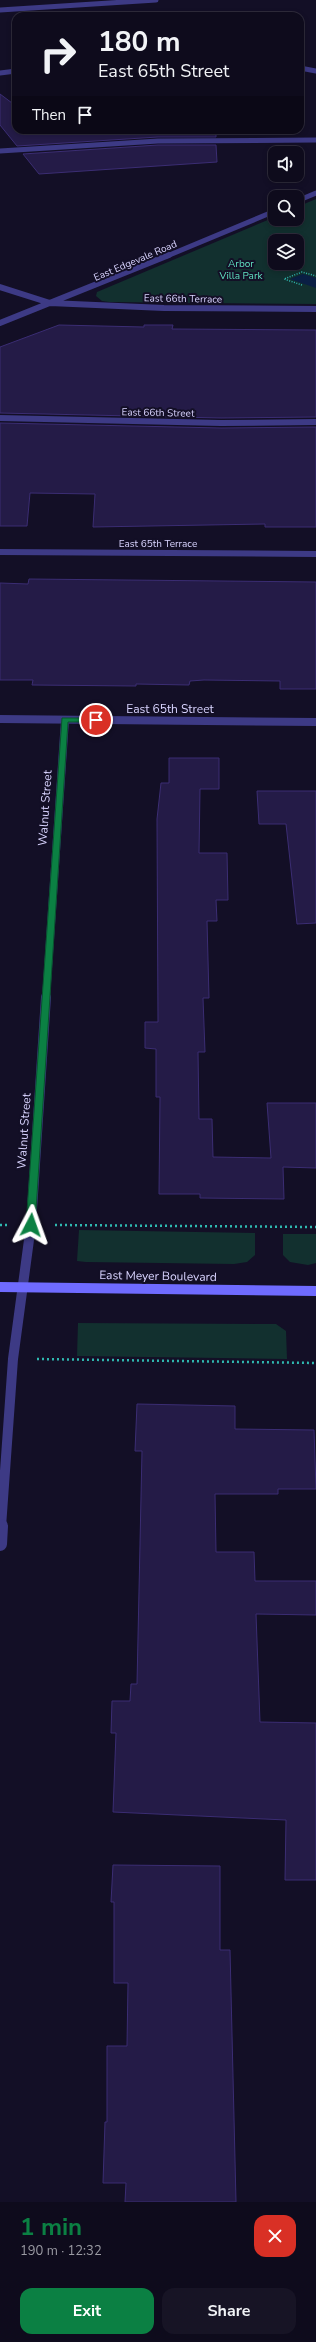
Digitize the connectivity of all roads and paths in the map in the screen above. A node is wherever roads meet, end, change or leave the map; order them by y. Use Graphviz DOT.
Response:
graph roads {
  1 [pos="156,0"];
  2 [pos="0,10"];
  3 [pos="304,68"];
  4 [pos="316,70"];
  5 [pos="12,72"];
  6 [pos="0,73"];
  7 [pos="316,140"];
  8 [pos="0,151"];
  9 [pos="316,193"];
  10 [pos="304,198"];
  11 [pos="268,213"];
  12 [pos="316,276"];
  13 [pos="303,285"];
  14 [pos="0,287"];
  15 [pos="50,303"];
  16 [pos="316,309"];
  17 [pos="0,323"];
  18 [pos="0,418"];
  19 [pos="316,422"];
  20 [pos="0,552"];
  21 [pos="316,554"];
  22 [pos="0,719"];
  23 [pos="65,720"];
  24 [pos="316,722"];
  25 [pos="0,1225"];
  26 [pos="6,1225"];
  27 [pos="49,1225"];
  28 [pos="316,1227"];
  29 [pos="0,1287"];
  30 [pos="24,1287"];
  31 [pos="316,1291"];
  32 [pos="40,1359"];
  33 [pos="316,1363"];
  34 [pos="0,1544"];
  1 -- 2 [label="street"];
  3 -- 4 [label="street"];
  5 -- 6 [label="street"];
  7 -- 8 [label="street"];
  9 -- 10 [label="street"];
  11 -- 15 [label="street, East Edgevale Road"];
  12 -- 13 [label="path"];
  14 -- 15 [label="street"];
  15 -- 16 [label="street, East 66th Terrace"];
  15 -- 17 [label="street, East Edgevale Road"];
  18 -- 19 [label="street, East 66th Street"];
  20 -- 21 [label="street, East 65th Terrace"];
  22 -- 23 [label="street, East 65th Street"];
  23 -- 24 [label="street, East 65th Street"];
  23 -- 30 [label="street, Walnut Street"];
  25 -- 26 [label="path"];
  27 -- 28 [label="path"];
  29 -- 30 [label="main road, East Meyer Boulevard"];
  30 -- 31 [label="main road, East Meyer Boulevard"];
  30 -- 34 [label="street, Walnut Street"];
  32 -- 33 [label="path"];
}
